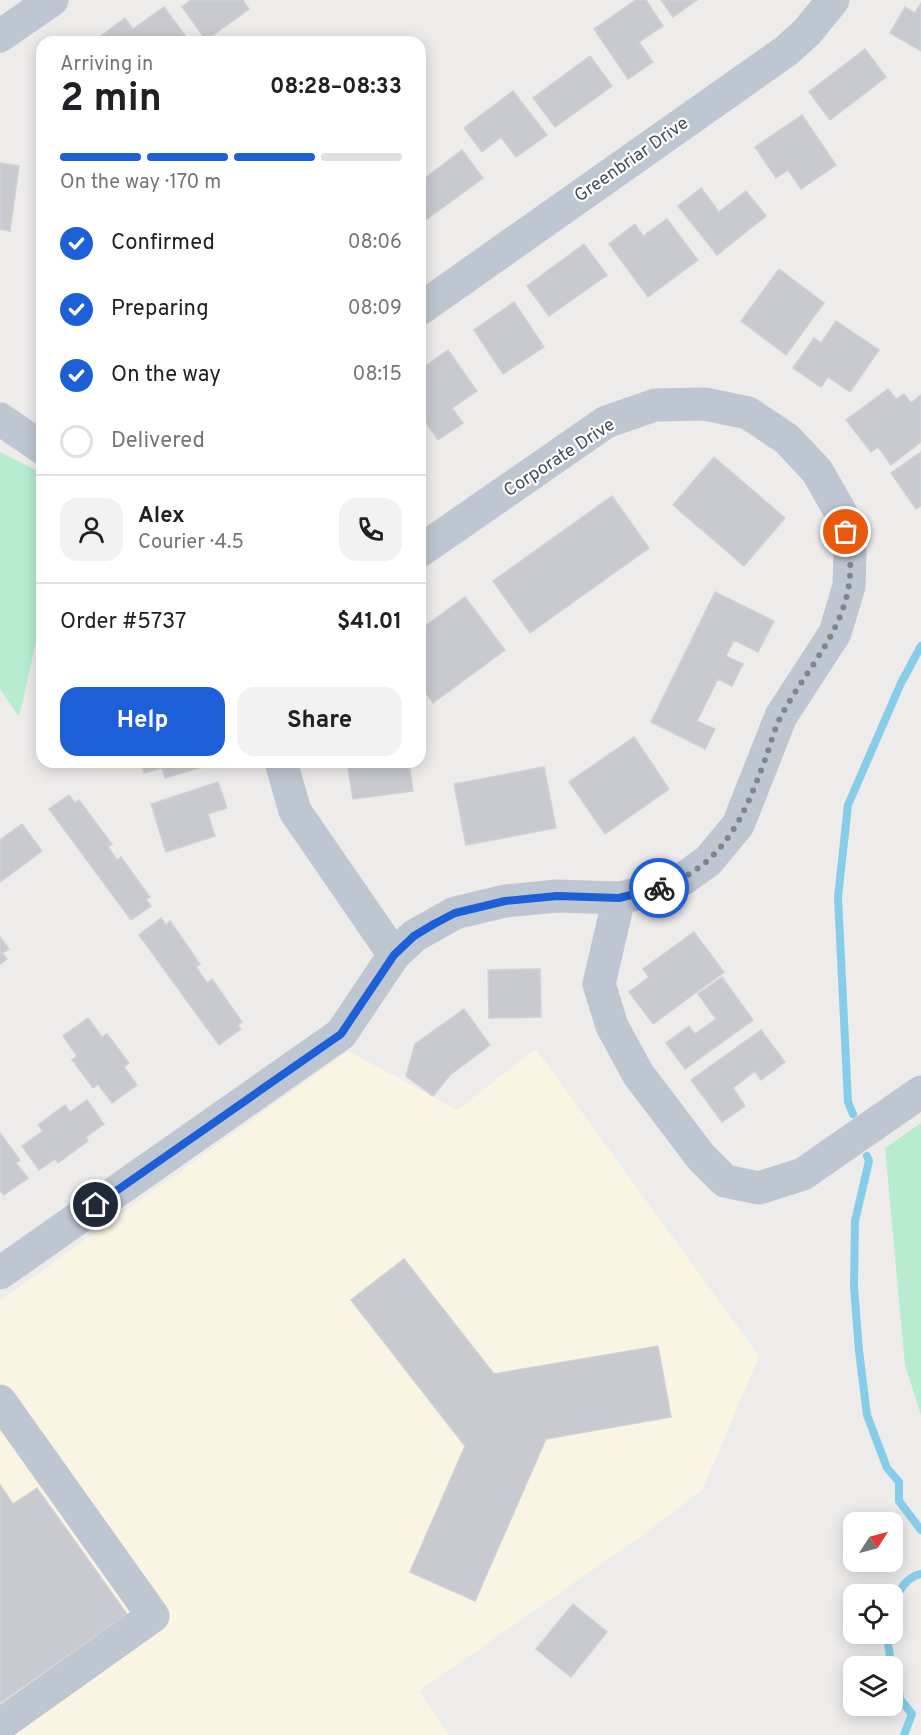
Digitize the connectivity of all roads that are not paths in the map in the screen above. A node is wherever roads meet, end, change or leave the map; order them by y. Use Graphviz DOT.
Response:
graph roads {
  1 [pos="52,0"];
  2 [pos="833,0"];
  3 [pos="0,36"];
  4 [pos="426,305"];
  5 [pos="0,419"];
  6 [pos="36,444"];
  7 [pos="426,547"];
  8 [pos="283,768"];
  9 [pos="619,898"];
  10 [pos="394,955"];
  11 [pos="921,1092"];
  12 [pos="0,1273"];
  13 [pos="0,1401"];
  14 [pos="0,1725"];
  1 -- 3 [label="street"];
  2 -- 4 [label="street, Greenbriar Drive"];
  5 -- 6 [label="street"];
  7 -- 9 [label="street, Corporate Drive"];
  8 -- 10 [label="street"];
  9 -- 10 [label="street, Corporate Drive"];
  9 -- 11 [label="street"];
  10 -- 12 [label="street, Corporate Drive"];
  13 -- 14 [label="street"];
}
